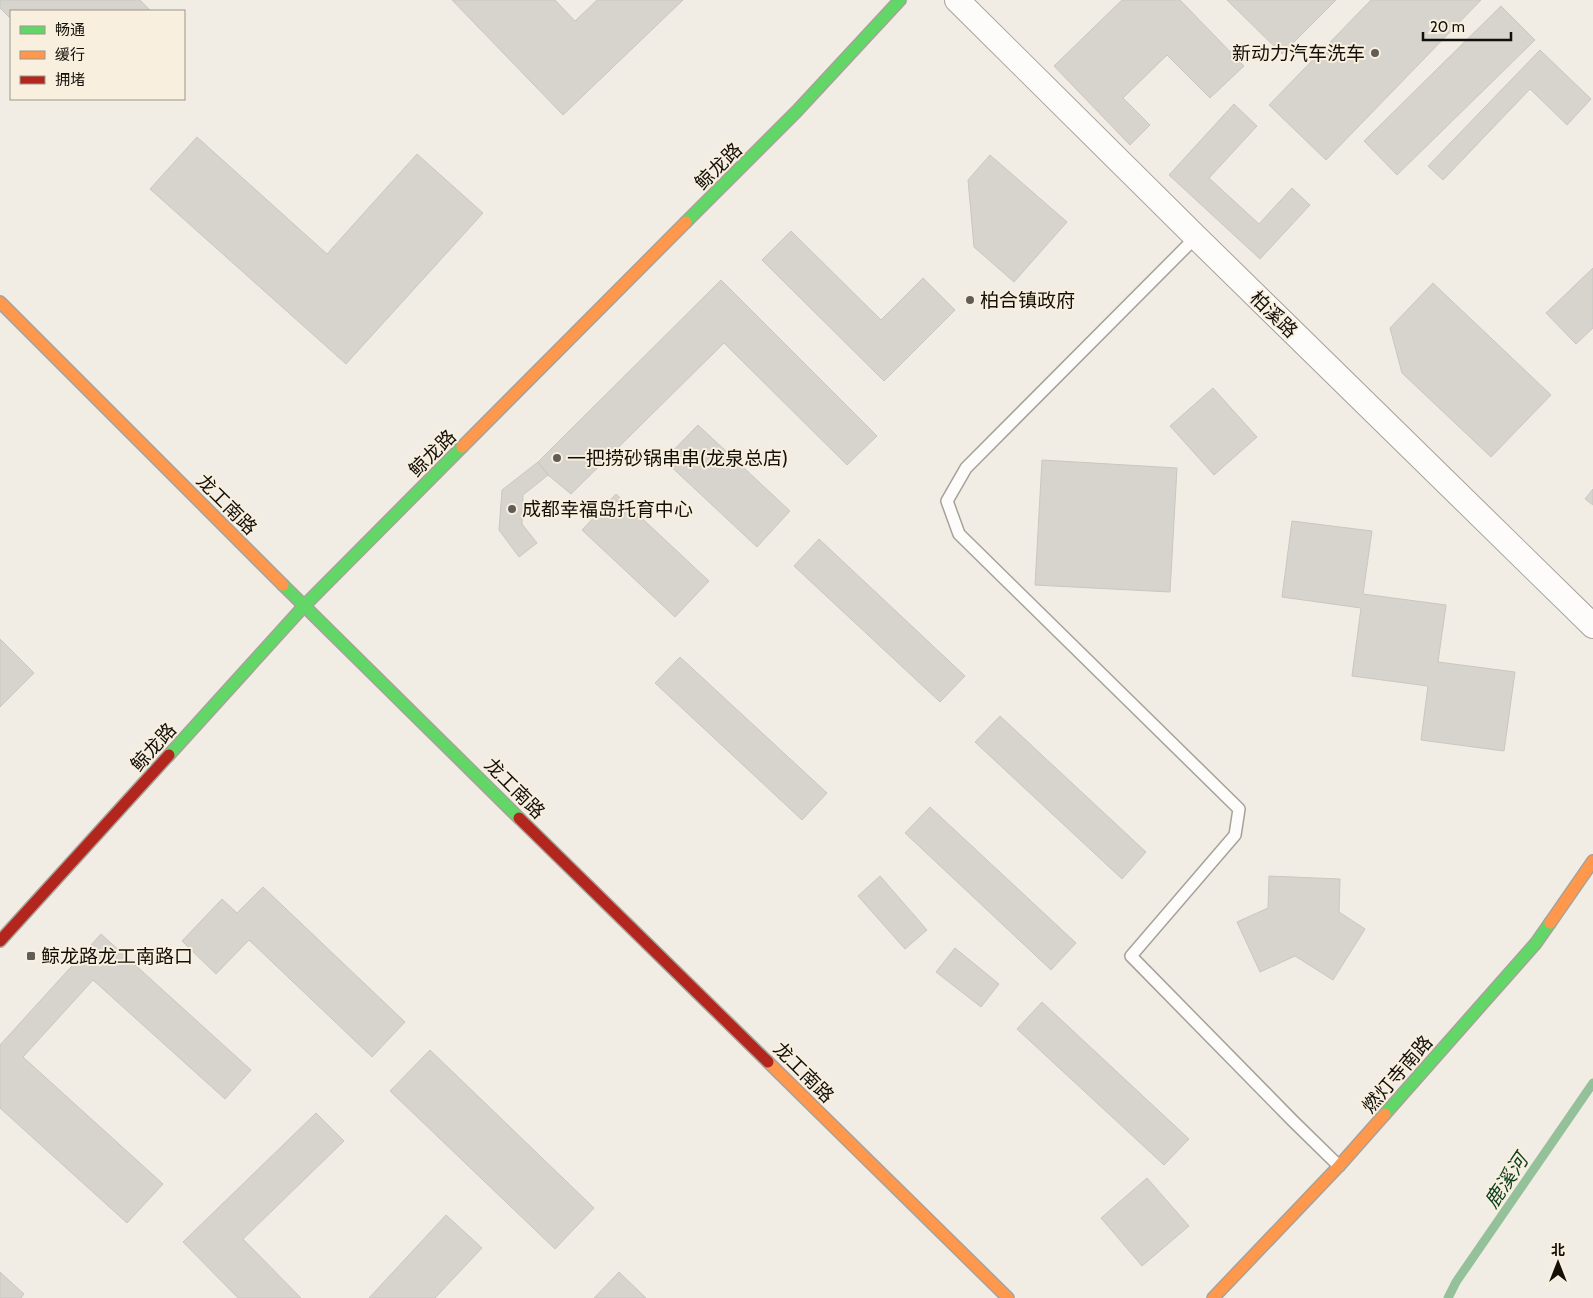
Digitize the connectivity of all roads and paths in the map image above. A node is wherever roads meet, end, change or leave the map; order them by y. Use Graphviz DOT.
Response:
graph roads {
  1 [pos="900,0"];
  2 [pos="957,0"];
  3 [pos="1196,237"];
  4 [pos="0,302"];
  5 [pos="304,606"];
  6 [pos="1593,626"];
  7 [pos="1593,861"];
  8 [pos="0,941"];
  9 [pos="1340,1166"];
  10 [pos="1008,1298"];
  11 [pos="1214,1298"];
  1 -- 5 [label="street, 鲸龙路"];
  2 -- 3 [label="street, 柏溪路"];
  3 -- 6 [label="street, 柏溪路"];
  3 -- 9 [label="lane"];
  4 -- 5 [label="street, 龙工南路"];
  5 -- 8 [label="street, 鲸龙路"];
  5 -- 10 [label="street, 龙工南路"];
  7 -- 9 [label="street, 燃灯寺南路"];
  9 -- 11 [label="street, 燃灯寺南路"];
}
